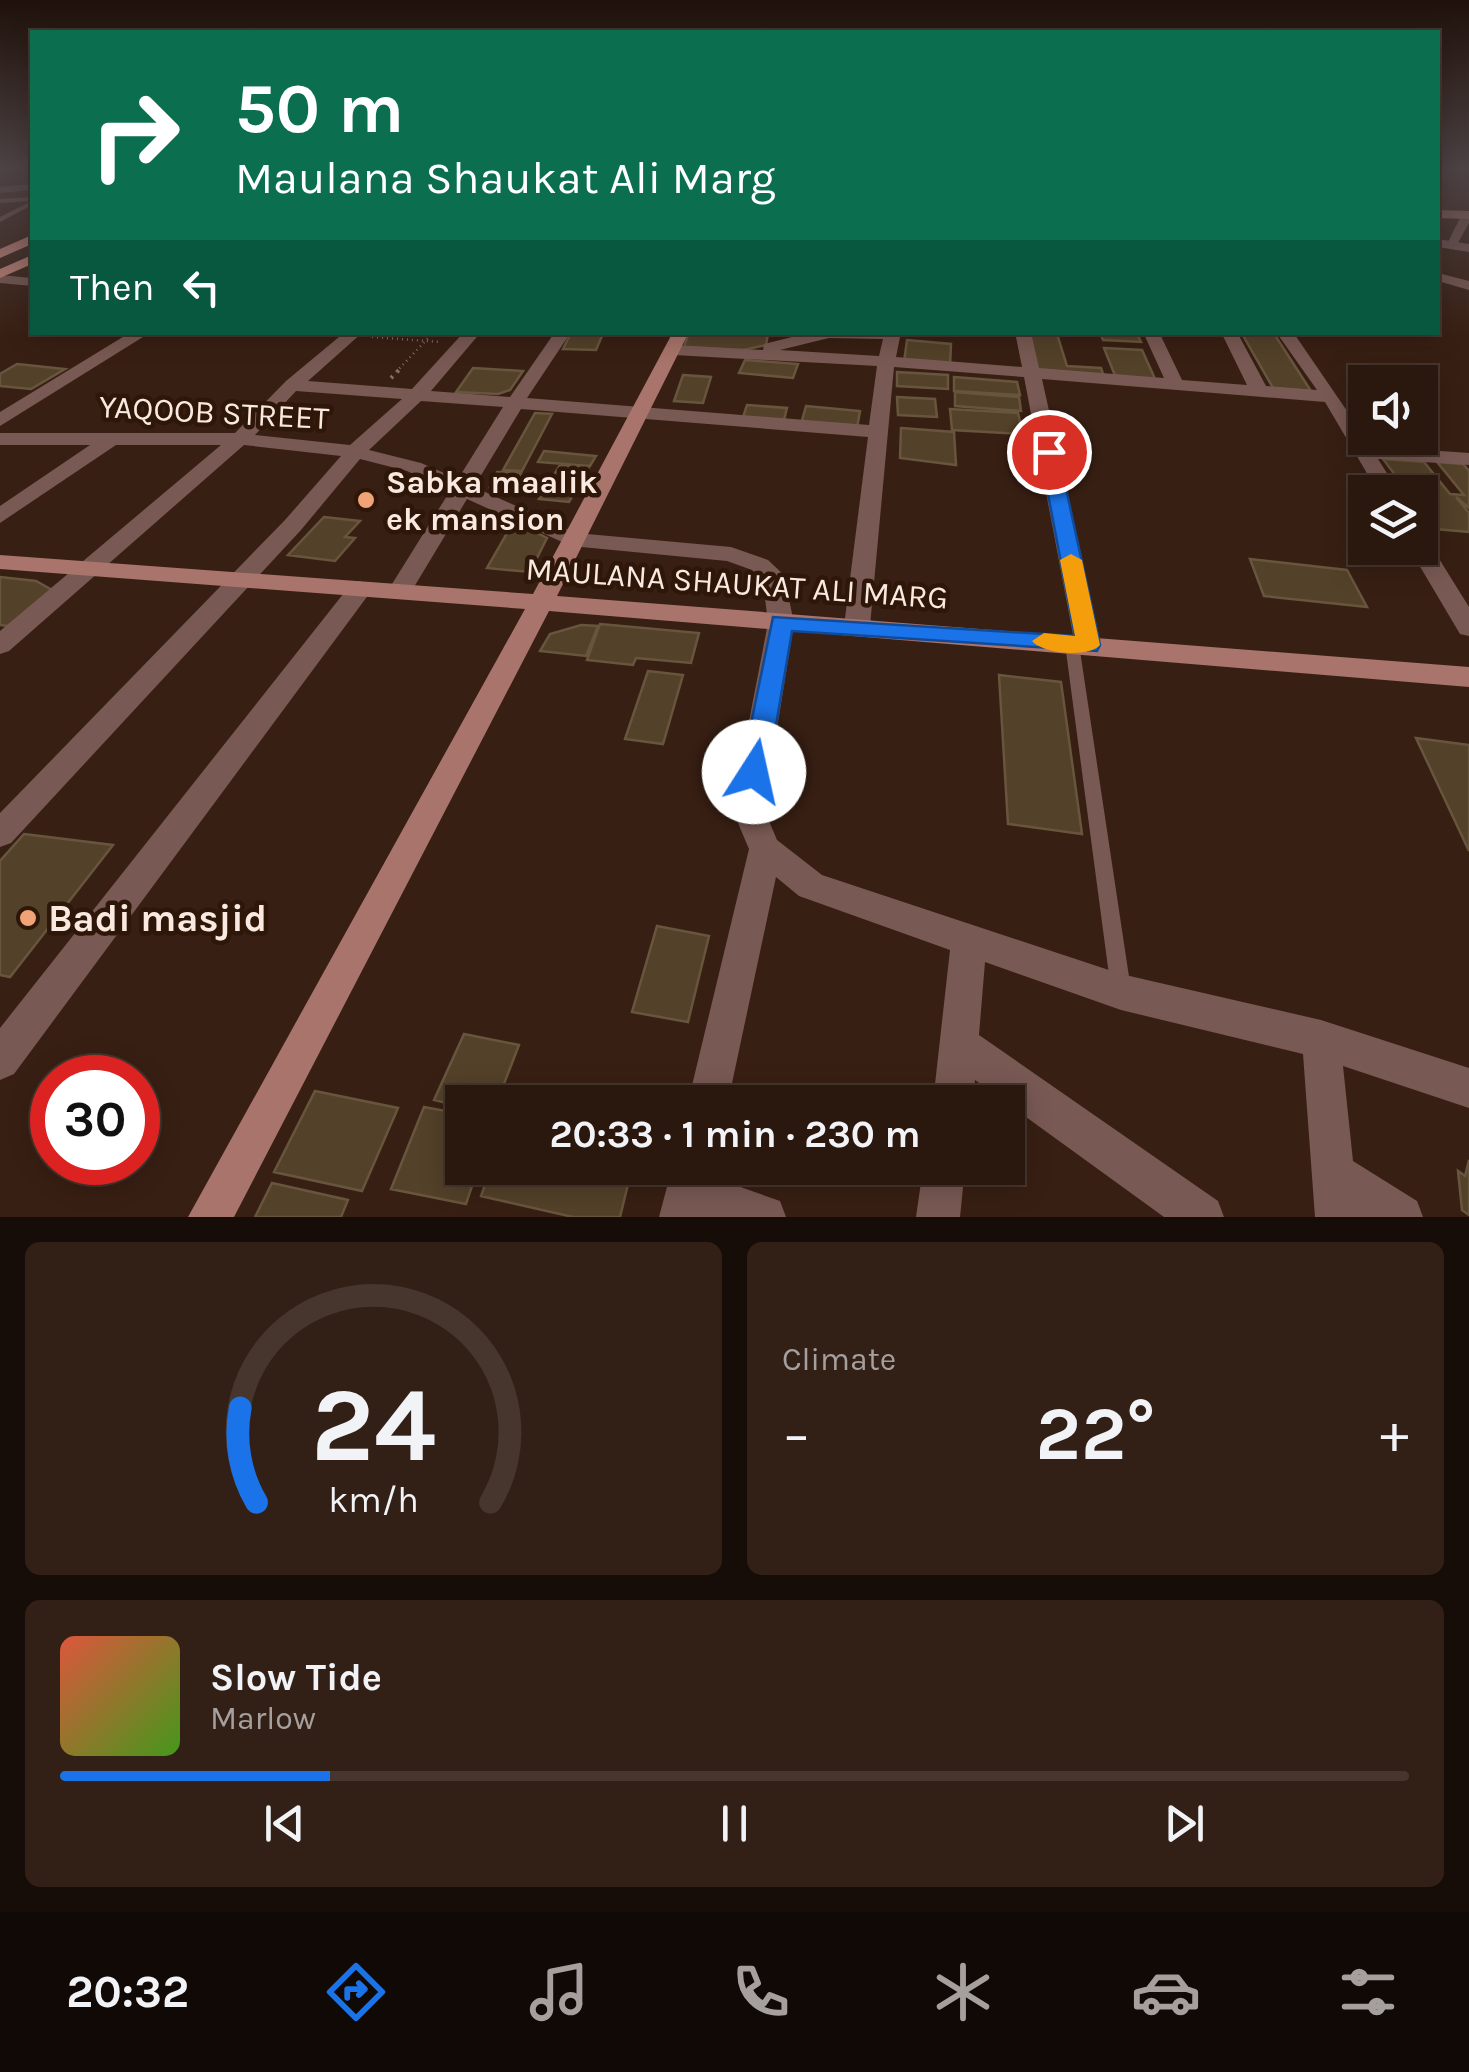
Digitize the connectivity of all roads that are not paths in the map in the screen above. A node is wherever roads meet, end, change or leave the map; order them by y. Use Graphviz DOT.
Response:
graph roads {
  1 [pos="1444,244"];
  2 [pos="1469,248"];
  3 [pos="30,250"];
  4 [pos="0,267"];
  5 [pos="1440,277"];
  6 [pos="30,281"];
  7 [pos="1469,286"];
  8 [pos="138,335"];
  9 [pos="353,335"];
  10 [pos="561,335"];
  11 [pos="821,335"];
  12 [pos="892,335"];
  13 [pos="1023,335"];
  14 [pos="1153,335"];
  15 [pos="1231,335"];
  16 [pos="1286,335"];
  17 [pos="469,338"];
  18 [pos="677,341"];
  19 [pos="751,353"];
  20 [pos="886,361"];
  21 [pos="1034,375"];
  22 [pos="292,385"];
  23 [pos="1176,386"];
  24 [pos="1259,390"];
  25 [pos="418,394"];
  26 [pos="1330,397"];
  27 [pos="516,402"];
  28 [pos="639,416"];
  29 [pos="0,420"];
  30 [pos="1348,426"];
  31 [pos="879,432"];
  32 [pos="114,437"];
  33 [pos="0,439"];
  34 [pos="240,439"];
  35 [pos="355,452"];
  36 [pos="1403,455"];
  37 [pos="1469,460"];
  38 [pos="464,490"];
  39 [pos="0,516"];
  40 [pos="572,539"];
  41 [pos="0,562"];
  42 [pos="1431,565"];
  43 [pos="87,570"];
  44 [pos="239,580"];
  45 [pos="360,589"];
  46 [pos="399,592"];
  47 [pos="540,605"];
  48 [pos="782,622"];
  49 [pos="857,626"];
  50 [pos="1469,628"];
  51 [pos="1080,644"];
  52 [pos="0,645"];
  53 [pos="1469,677"];
  54 [pos="0,834"];
  55 [pos="765,850"];
  56 [pos="969,942"];
  57 [pos="1122,992"];
  58 [pos="1321,1038"];
  59 [pos="960,1046"];
  60 [pos="0,1060"];
  61 [pos="712,1085"];
  62 [pos="955,1085"];
  63 [pos="1469,1088"];
  64 [pos="1331,1172"];
  65 [pos="942,1185"];
  66 [pos="688,1192"];
  67 [pos="210,1217"];
  68 [pos="764,1217"];
  69 [pos="938,1217"];
  70 [pos="1202,1217"];
  71 [pos="1337,1217"];
  72 [pos="1401,1217"];
  1 -- 2 [label="street"];
  3 -- 4 [label="main road"];
  4 -- 6 [label="street"];
  5 -- 7 [label="street"];
  8 -- 29 [label="street"];
  9 -- 22 [label="street"];
  10 -- 27 [label="street"];
  11 -- 19 [label="street"];
  12 -- 20 [label="street"];
  13 -- 21 [label="street"];
  14 -- 23 [label="street"];
  15 -- 24 [label="street"];
  16 -- 26 [label="street"];
  17 -- 25 [label="street"];
  18 -- 19 [label="street"];
  18 -- 28 [label="main road"];
  19 -- 20 [label="street"];
  20 -- 21 [label="street"];
  20 -- 31 [label="street"];
  21 -- 23 [label="street"];
  21 -- 51 [label="street"];
  22 -- 25 [label="street"];
  22 -- 34 [label="street"];
  23 -- 24 [label="street"];
  24 -- 26 [label="street"];
  25 -- 27 [label="street"];
  25 -- 35 [label="street"];
  26 -- 30 [label="street"];
  27 -- 28 [label="street"];
  27 -- 38 [label="street"];
  28 -- 31 [label="street"];
  28 -- 40 [label="main road"];
  31 -- 49 [label="street"];
  32 -- 33 [label="street, YAQOOB STREET"];
  32 -- 34 [label="street, YAQOOB STREET"];
  32 -- 39 [label="street"];
  34 -- 35 [label="street, YAQOOB STREET"];
  34 -- 43 [label="street"];
  35 -- 38 [label="street, YAQOOB STREET"];
  35 -- 44 [label="street"];
  36 -- 37 [label="street"];
  38 -- 40 [label="street, YAQOOB STREET"];
  38 -- 46 [label="street"];
  40 -- 47 [label="main road"];
  40 -- 48 [label="street, YAQOOB STREET"];
  41 -- 43 [label="main road, MAULANA SHAUKAT ALI MARG"];
  42 -- 50 [label="street"];
  43 -- 44 [label="main road, MAULANA SHAUKAT ALI MARG"];
  43 -- 52 [label="street"];
  44 -- 45 [label="main road, MAULANA SHAUKAT ALI MARG"];
  44 -- 54 [label="street"];
  45 -- 46 [label="main road, MAULANA SHAUKAT ALI MARG"];
  45 -- 60 [label="street"];
  46 -- 47 [label="main road, MAULANA SHAUKAT ALI MARG"];
  47 -- 48 [label="main road, MAULANA SHAUKAT ALI MARG"];
  47 -- 67 [label="main road"];
  48 -- 49 [label="main road, MAULANA SHAUKAT ALI MARG"];
  48 -- 55 [label="street"];
  49 -- 51 [label="main road, MAULANA SHAUKAT ALI MARG"];
  51 -- 53 [label="main road, MAULANA SHAUKAT ALI MARG"];
  51 -- 57 [label="lane"];
  55 -- 56 [label="street"];
  55 -- 61 [label="street"];
  56 -- 57 [label="street"];
  56 -- 59 [label="street"];
  57 -- 58 [label="street"];
  58 -- 63 [label="street"];
  58 -- 64 [label="street"];
  59 -- 62 [label="street"];
  59 -- 70 [label="street"];
  64 -- 71 [label="street"];
  64 -- 72 [label="street"];
  65 -- 69 [label="street"];
  66 -- 68 [label="street"];
}
